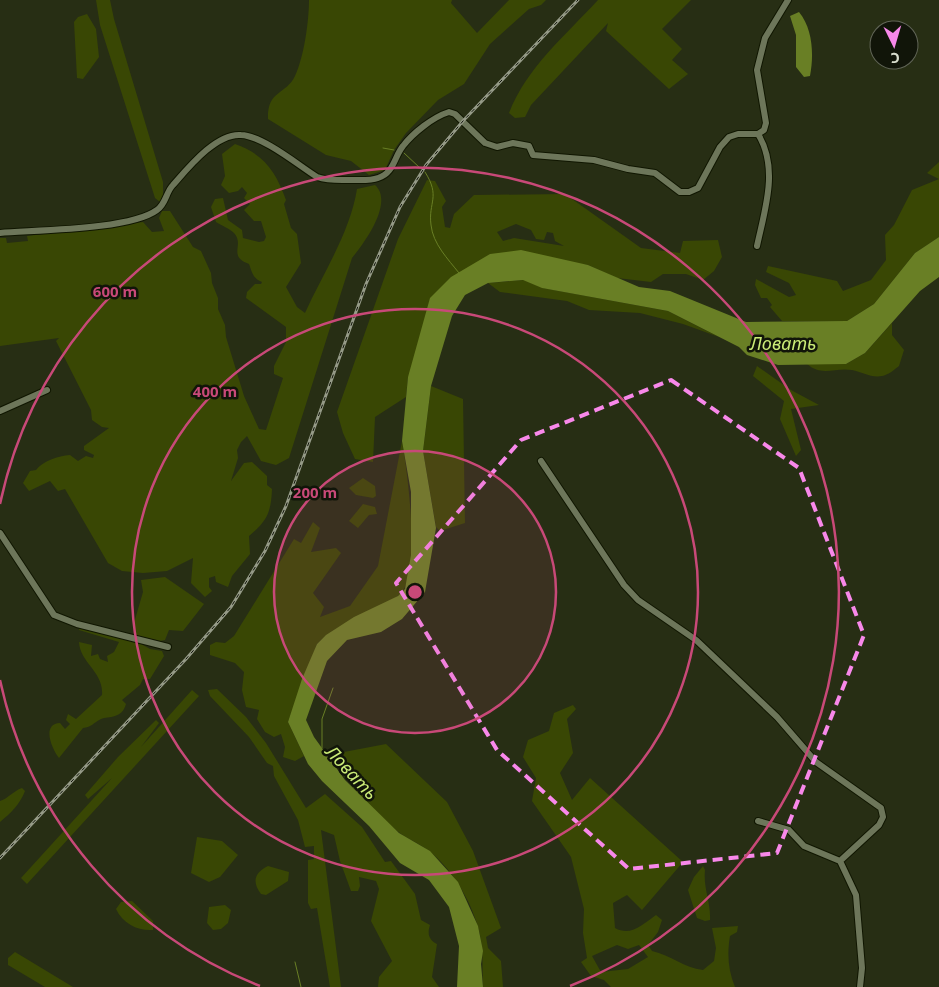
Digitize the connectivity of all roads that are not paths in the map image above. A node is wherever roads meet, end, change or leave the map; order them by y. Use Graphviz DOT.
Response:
graph roads {
  1 [pos="788,0"];
  2 [pos="758,134"];
  3 [pos="0,233"];
  4 [pos="757,246"];
  5 [pos="47,390"];
  6 [pos="0,411"];
  7 [pos="541,461"];
  8 [pos="0,532"];
  9 [pos="168,647"];
  10 [pos="758,821"];
  11 [pos="840,861"];
  12 [pos="860,987"];
  1 -- 2 [label="street"];
  2 -- 3 [label="street"];
  2 -- 4 [label="street"];
  5 -- 6 [label="street"];
  7 -- 11 [label="street"];
  8 -- 9 [label="street"];
  10 -- 11 [label="street"];
  11 -- 12 [label="street"];
}
